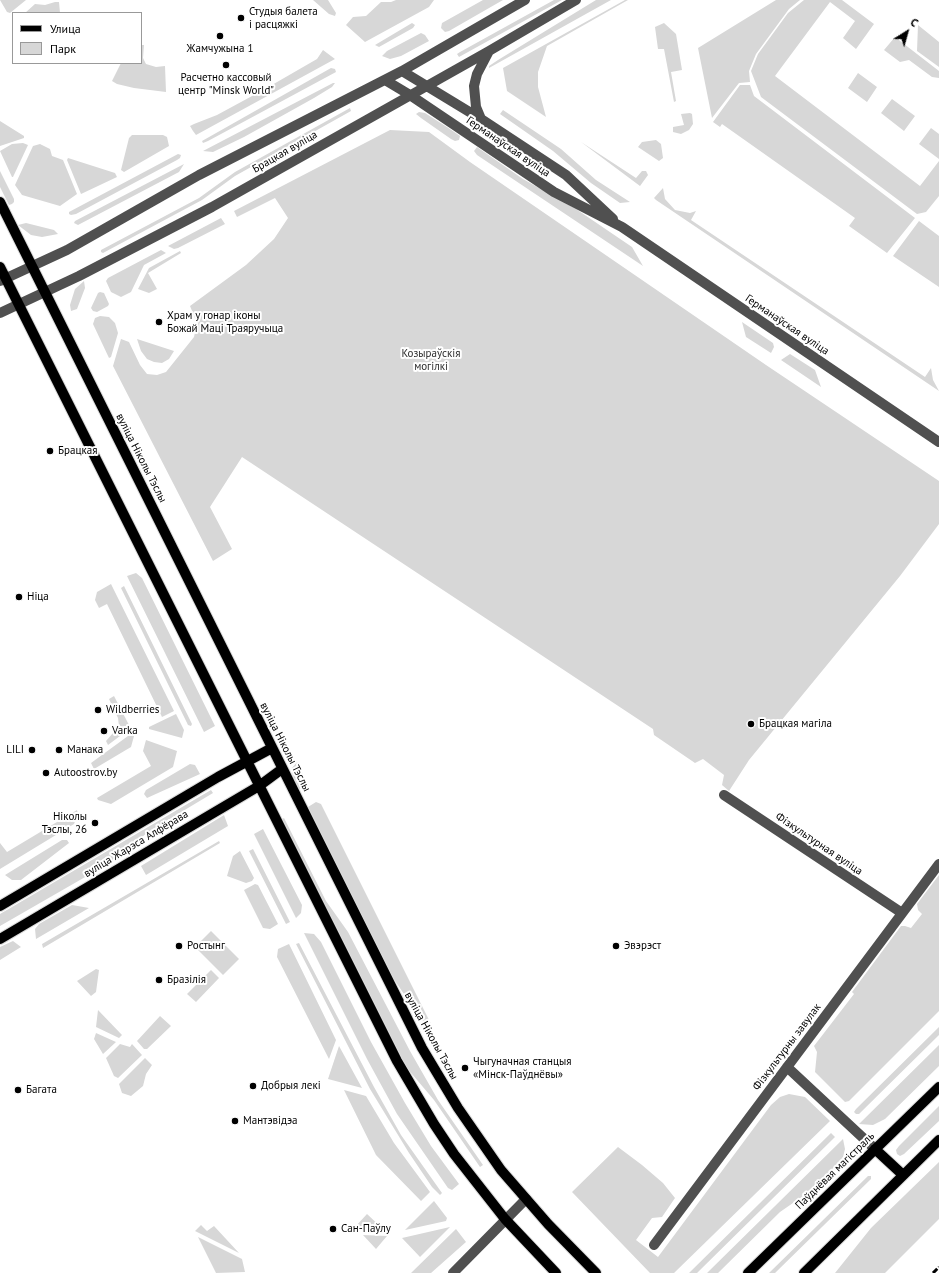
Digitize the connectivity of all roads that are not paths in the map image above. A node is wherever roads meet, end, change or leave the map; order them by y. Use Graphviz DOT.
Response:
graph roads {
  1 [pos="525,0"];
  2 [pos="576,0"];
  3 [pos="489,51"];
  4 [pos="402,71"];
  5 [pos="385,80"];
  6 [pos="427,85"];
  7 [pos="410,95"];
  8 [pos="481,119"];
  9 [pos="0,202"];
  10 [pos="622,227"];
  11 [pos="32,266"];
  12 [pos="0,267"];
  13 [pos="3,280"];
  14 [pos="45,292"];
  15 [pos="19,304"];
  16 [pos="0,313"];
  17 [pos="939,442"];
  18 [pos="272,748"];
  19 [pos="246,761"];
  20 [pos="282,769"];
  21 [pos="259,786"];
  22 [pos="724,795"];
  23 [pos="939,864"];
  24 [pos="0,906"];
  25 [pos="902,913"];
  26 [pos="0,939"];
  27 [pos="787,1068"];
  28 [pos="939,1087"];
  29 [pos="939,1140"];
  30 [pos="875,1149"];
  31 [pos="903,1175"];
  32 [pos="526,1199"];
  33 [pos="506,1220"];
  34 [pos="654,1245"];
  35 [pos="453,1273"];
  36 [pos="556,1273"];
  37 [pos="596,1273"];
  38 [pos="748,1273"];
  39 [pos="804,1273"];
  1 -- 4 [label="street, Брацкая вуліца"];
  2 -- 3 [label="street, Брацкая вуліца"];
  3 -- 6 [label="street, Брацкая вуліца"];
  3 -- 8 [label="street"];
  4 -- 5 [label="street, Брацкая вуліца"];
  4 -- 6 [label="street, Германаўская вуліца"];
  5 -- 7 [label="street, Германаўская вуліца"];
  5 -- 11 [label="street, Брацкая вуліца"];
  6 -- 7 [label="street, Брацкая вуліца"];
  6 -- 8 [label="street, Германаўская вуліца"];
  7 -- 10 [label="street, Германаўская вуліца"];
  7 -- 14 [label="street, Брацкая вуліца"];
  8 -- 10 [label="street, Германаўская вуліца"];
  9 -- 11 [label="main road, вуліца Ніколы Тэслы"];
  10 -- 17 [label="street, Германаўская вуліца"];
  11 -- 13 [label="street, Брацкая вуліца"];
  11 -- 14 [label="main road, вуліца Ніколы Тэслы"];
  12 -- 13 [label="main road"];
  13 -- 15 [label="main road"];
  14 -- 15 [label="street, Брацкая вуліца"];
  14 -- 18 [label="main road, вуліца Ніколы Тэслы"];
  15 -- 16 [label="street, Брацкая вуліца"];
  15 -- 19 [label="main road"];
  18 -- 19 [label="main road, вуліца Жарэса Алфёрава"];
  18 -- 20 [label="main road, вуліца Ніколы Тэслы"];
  19 -- 21 [label="main road"];
  19 -- 24 [label="main road, вуліца Жарэса Алфёрава"];
  20 -- 21 [label="main road, вуліца Жарэса Алфёрава"];
  20 -- 32 [label="main road, вуліца Ніколы Тэслы"];
  21 -- 26 [label="main road, вуліца Жарэса Алфёрава"];
  21 -- 33 [label="main road"];
  22 -- 25 [label="street, Фізкультурная вуліца"];
  23 -- 25 [label="street, Фізкультурны завулак"];
  25 -- 27 [label="street, Фізкультурны завулак"];
  27 -- 30 [label="street"];
  27 -- 34 [label="street, Фізкультурны завулак"];
  28 -- 30 [label="main road, Паўднёвая магістраль"];
  29 -- 31 [label="main road"];
  30 -- 31 [label="main road"];
  30 -- 38 [label="main road, Паўднёвая магістраль"];
  31 -- 39 [label="main road"];
  32 -- 33 [label="street"];
  32 -- 37 [label="main road, вуліца Ніколы Тэслы"];
  33 -- 35 [label="street"];
  33 -- 36 [label="main road"];
}
